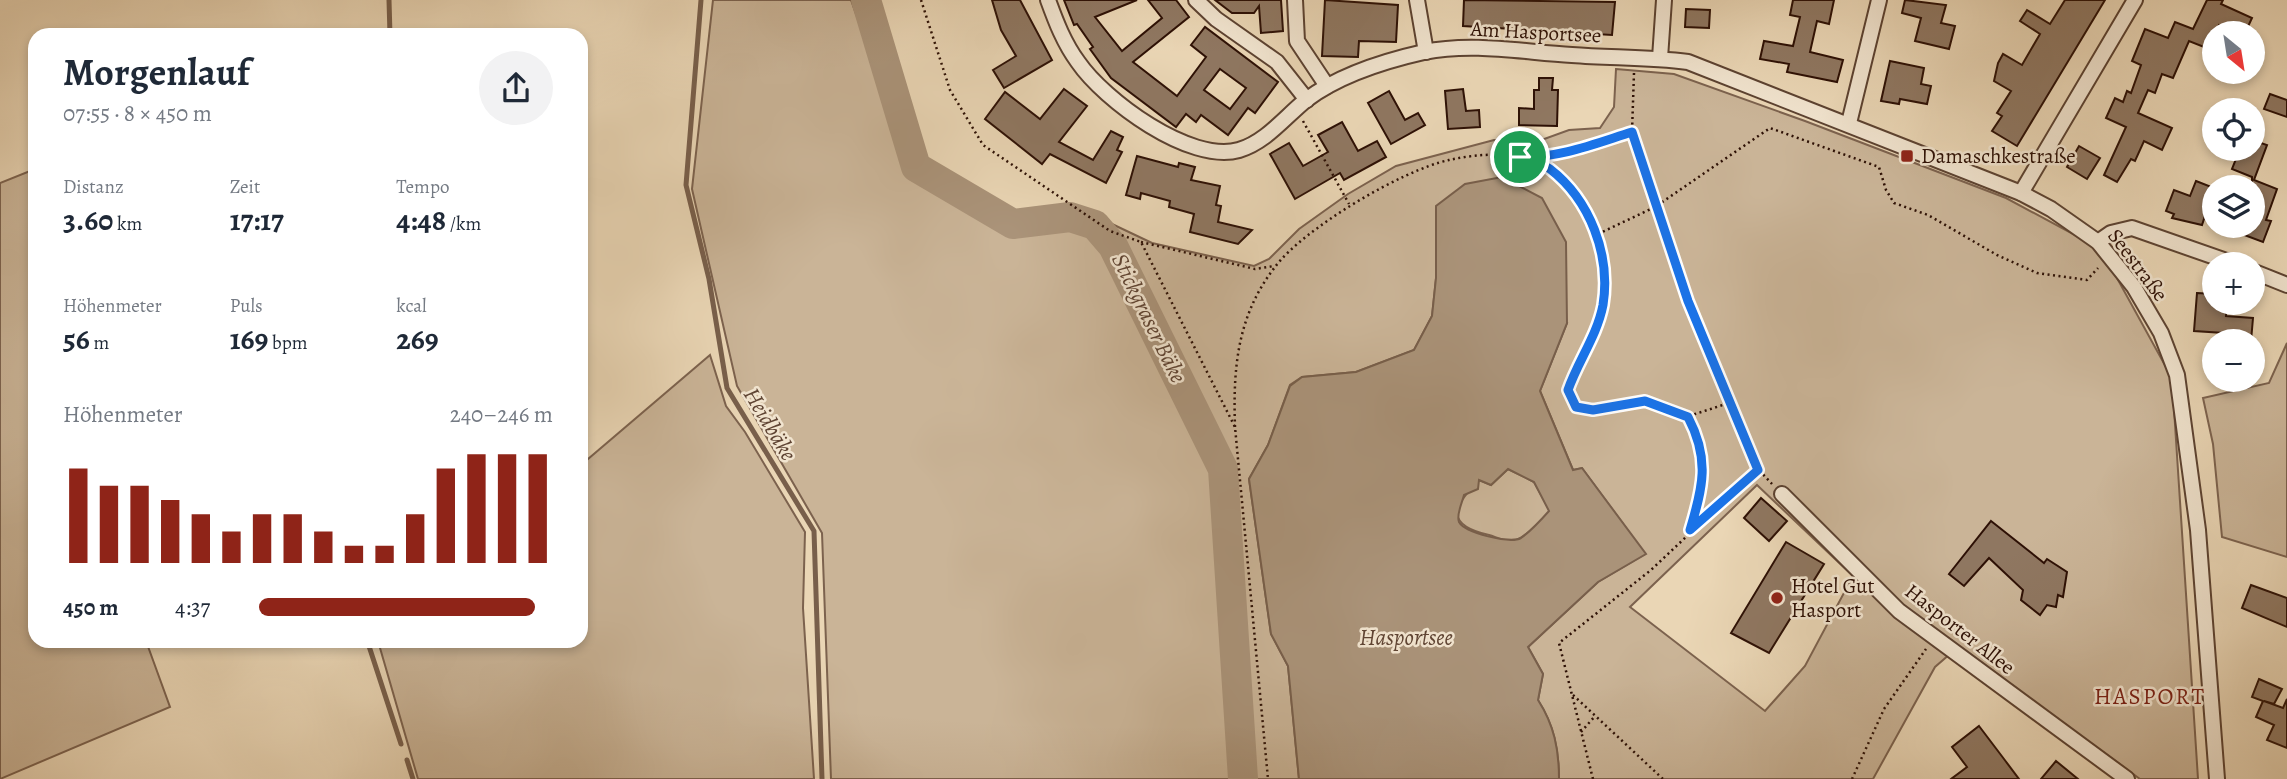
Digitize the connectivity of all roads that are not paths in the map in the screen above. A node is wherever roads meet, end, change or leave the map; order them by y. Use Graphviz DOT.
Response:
graph roads {
  1 [pos="1048,0"];
  2 [pos="1196,0"];
  3 [pos="1295,0"];
  4 [pos="1417,0"];
  5 [pos="1664,0"];
  6 [pos="1879,0"];
  7 [pos="2135,0"];
  8 [pos="1426,52"];
  9 [pos="1660,58"];
  10 [pos="1328,86"];
  11 [pos="1302,104"];
  12 [pos="1849,123"];
  13 [pos="2021,193"];
  14 [pos="2098,242"];
  15 [pos="2202,252"];
  16 [pos="2265,276"];
  17 [pos="2287,285"];
  18 [pos="1782,494"];
  19 [pos="2127,779"];
  20 [pos="2217,779"];
  1 -- 11 [label="street, Am Hasportsee"];
  2 -- 11 [label="street"];
  3 -- 10 [label="street"];
  4 -- 8 [label="street"];
  5 -- 9 [label="street"];
  6 -- 12 [label="street"];
  7 -- 13 [label="street"];
  8 -- 9 [label="street, Am Hasportsee"];
  8 -- 10 [label="street, Am Hasportsee"];
  9 -- 12 [label="street, Seestraße"];
  10 -- 11 [label="street, Am Hasportsee"];
  12 -- 13 [label="street, Seestraße"];
  13 -- 14 [label="street, Seestraße"];
  14 -- 15 [label="street"];
  14 -- 20 [label="street, Seestraße"];
  16 -- 17 [label="street"];
  18 -- 19 [label="street, Hasporter Allee"];
}
